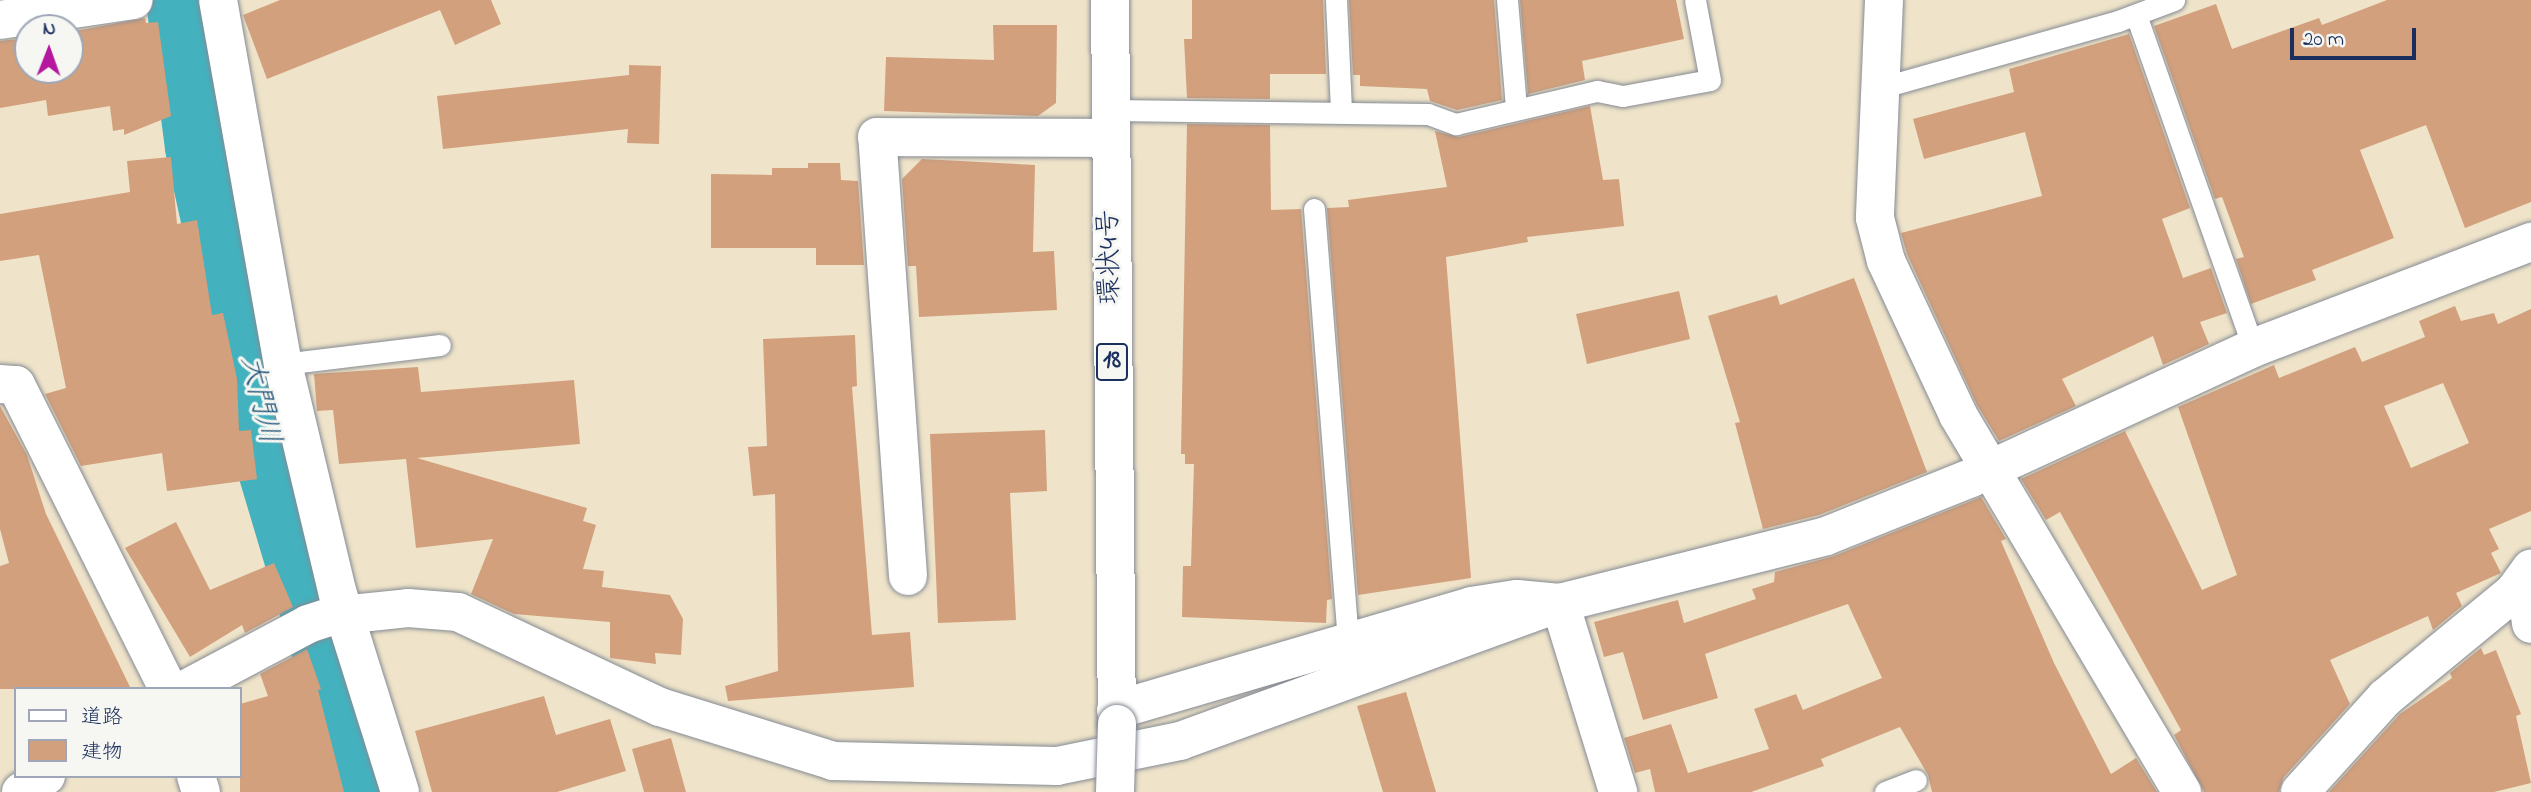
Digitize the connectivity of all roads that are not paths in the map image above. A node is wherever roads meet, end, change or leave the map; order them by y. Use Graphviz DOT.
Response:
graph roads {
  1 [pos="134,0"];
  2 [pos="218,0"];
  3 [pos="1110,0"];
  4 [pos="1336,0"];
  5 [pos="1507,0"];
  6 [pos="1695,0"];
  7 [pos="1884,0"];
  8 [pos="2174,0"];
  9 [pos="2123,12"];
  10 [pos="0,20"];
  11 [pos="1880,88"];
  12 [pos="1516,108"];
  13 [pos="1341,111"];
  14 [pos="1110,124"];
  15 [pos="1314,209"];
  16 [pos="2531,242"];
  17 [pos="440,345"];
  18 [pos="2253,348"];
  19 [pos="283,364"];
  20 [pos="0,384"];
  21 [pos="1989,468"];
  22 [pos="908,576"];
  23 [pos="2527,599"];
  24 [pos="1560,603"];
  25 [pos="328,618"];
  26 [pos="1348,640"];
  27 [pos="167,687"];
  28 [pos="190,687"];
  29 [pos="1116,717"];
  30 [pos="833,776"];
  31 [pos="43,778"];
  32 [pos="1916,780"];
  33 [pos="21,792"];
  34 [pos="400,792"];
  35 [pos="1115,792"];
  36 [pos="1618,792"];
  37 [pos="1885,792"];
  38 [pos="2182,792"];
  39 [pos="2300,792"];
  1 -- 10 [label="street"];
  2 -- 19 [label="street"];
  3 -- 14 [label="street, 環状4号 / 18"];
  4 -- 13 [label="lane"];
  5 -- 12 [label="lane"];
  6 -- 12 [label="lane"];
  7 -- 11 [label="street"];
  8 -- 9 [label="lane"];
  9 -- 11 [label="lane"];
  9 -- 18 [label="lane"];
  11 -- 21 [label="street"];
  12 -- 13 [label="lane"];
  13 -- 14 [label="lane"];
  14 -- 22 [label="street"];
  14 -- 29 [label="street, 環状4号 / 18"];
  15 -- 26 [label="lane"];
  16 -- 18 [label="street"];
  17 -- 19 [label="lane"];
  18 -- 21 [label="street"];
  19 -- 25 [label="street"];
  20 -- 27 [label="street"];
  21 -- 24 [label="street"];
  21 -- 38 [label="street"];
  23 -- 39 [label="street"];
  24 -- 26 [label="street"];
  24 -- 30 [label="street"];
  24 -- 36 [label="street"];
  25 -- 28 [label="street"];
  25 -- 30 [label="street"];
  25 -- 34 [label="street"];
  26 -- 29 [label="street"];
  29 -- 35 [label="street, 18, bridge"];
  31 -- 33 [label="street"];
  32 -- 37 [label="lane"];
}
